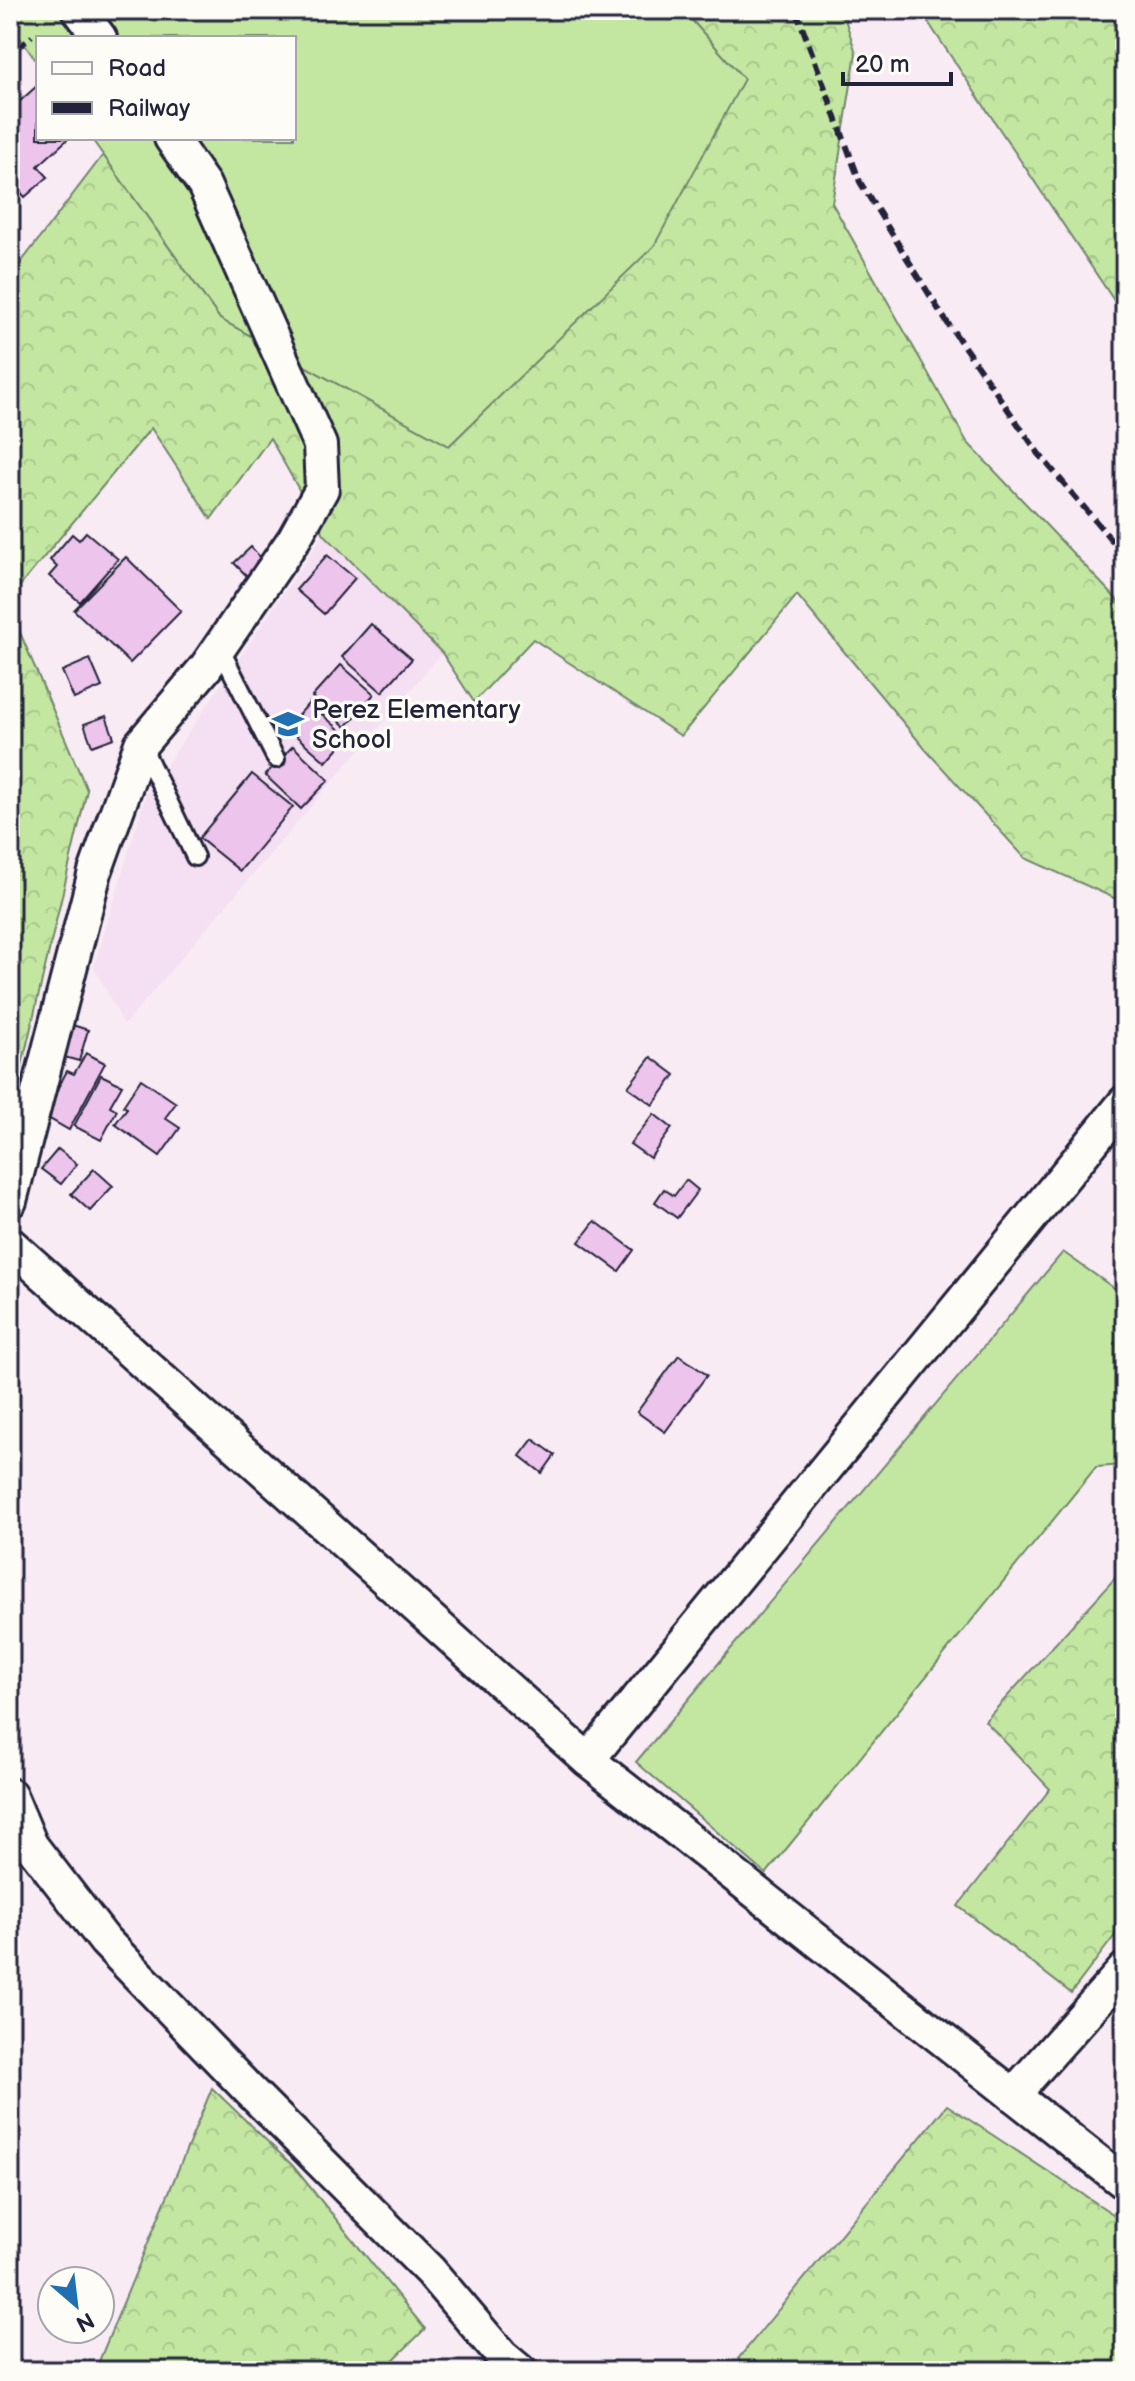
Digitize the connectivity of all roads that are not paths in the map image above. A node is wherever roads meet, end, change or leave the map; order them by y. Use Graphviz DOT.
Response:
graph roads {
  1 [pos="79,10"];
  2 [pos="98,36"];
  3 [pos="172,140"];
  4 [pos="220,648"];
  5 [pos="141,744"];
  6 [pos="276,759"];
  7 [pos="195,857"];
  8 [pos="1125,1102"];
  9 [pos="10,1201"];
  10 [pos="10,1244"];
  11 [pos="588,1760"];
  12 [pos="10,1795"];
  13 [pos="1125,1969"];
  14 [pos="1013,2095"];
  15 [pos="1125,2183"];
  16 [pos="503,2366"];
  1 -- 2 [label="street"];
  3 -- 4 [label="street"];
  4 -- 5 [label="street"];
  4 -- 6 [label="lane"];
  5 -- 7 [label="lane"];
  5 -- 9 [label="street"];
  8 -- 11 [label="street"];
  10 -- 11 [label="street"];
  11 -- 14 [label="street"];
  12 -- 16 [label="street"];
  13 -- 14 [label="street"];
  14 -- 15 [label="street"];
}
